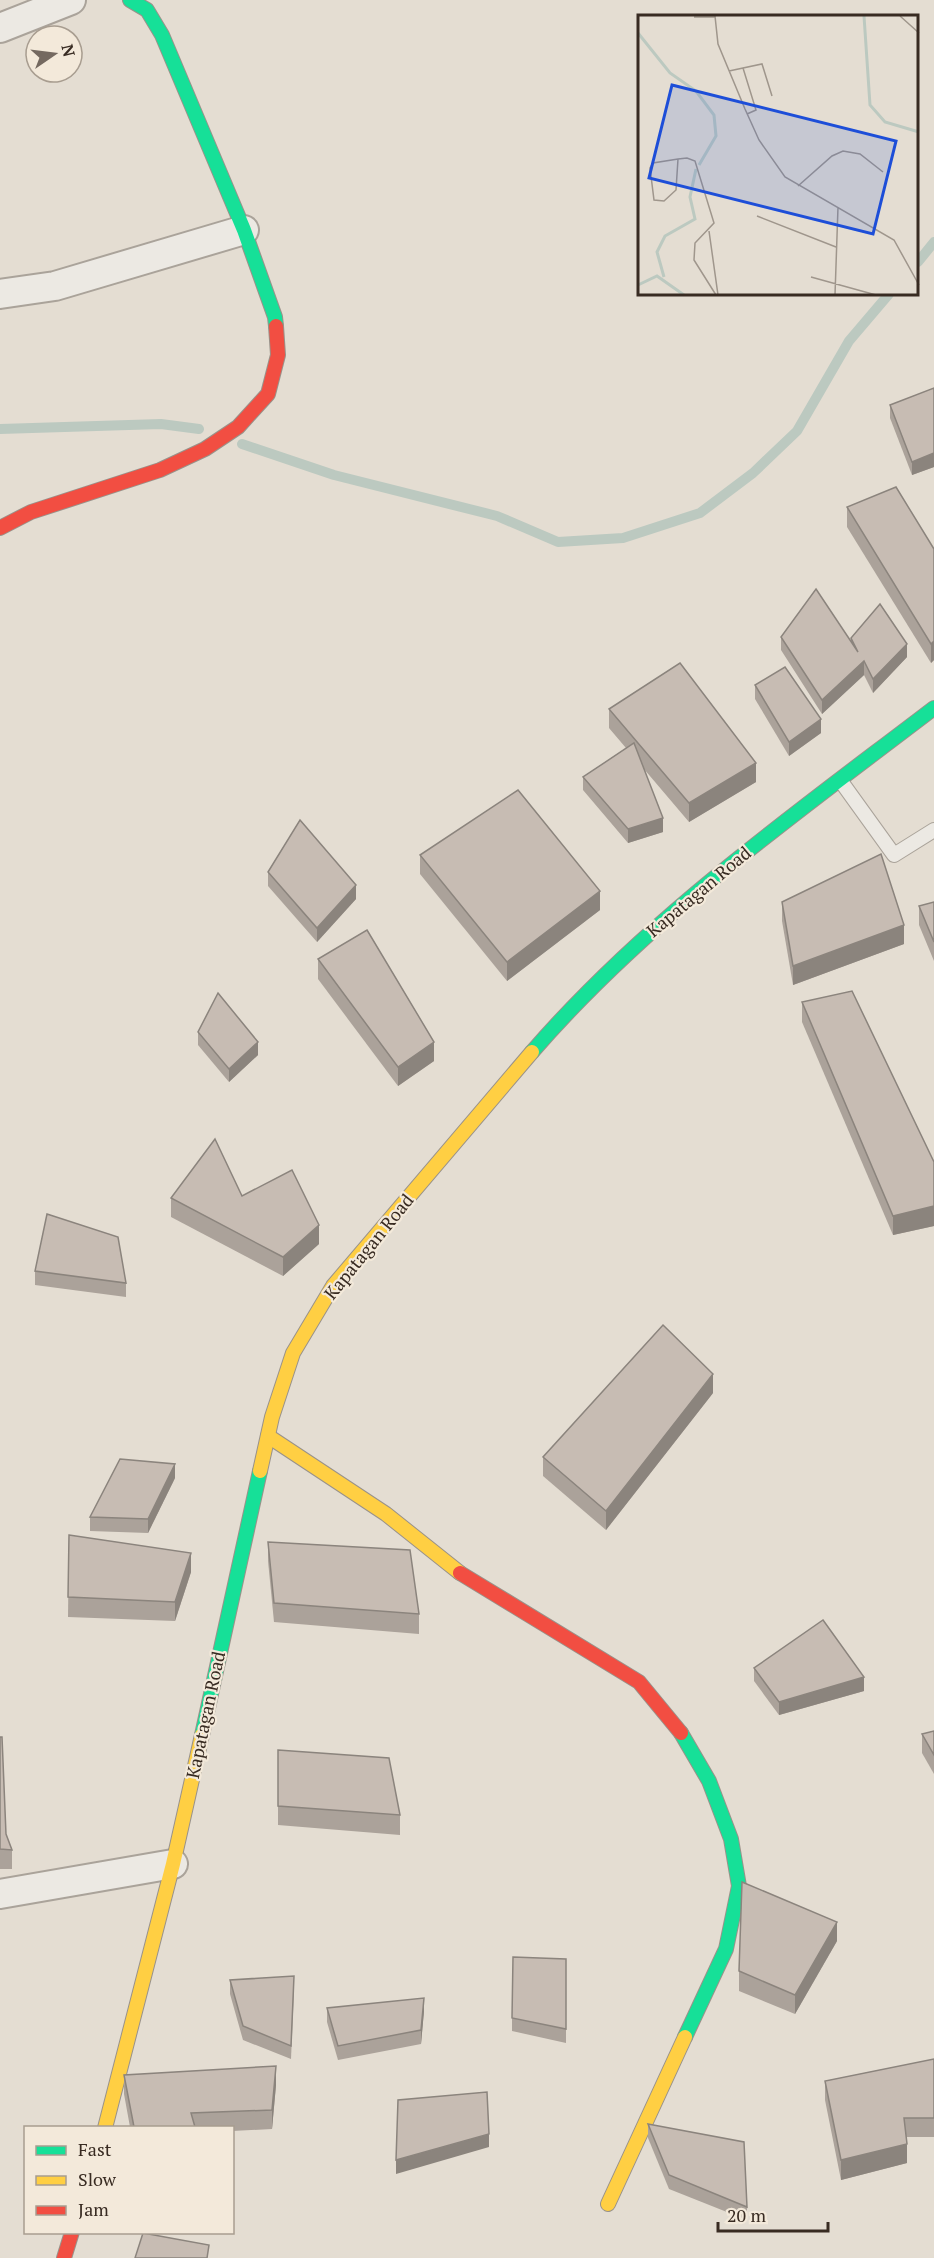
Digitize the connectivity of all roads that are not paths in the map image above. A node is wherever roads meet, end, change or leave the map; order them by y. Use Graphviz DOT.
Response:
graph roads {
  1 [pos="71,0"];
  2 [pos="130,0"];
  3 [pos="0,28"];
  4 [pos="244,230"];
  5 [pos="0,294"];
  6 [pos="0,528"];
  7 [pos="934,708"];
  8 [pos="839,780"];
  9 [pos="934,830"];
  10 [pos="268,1436"];
  11 [pos="173,1863"];
  12 [pos="0,1894"];
  13 [pos="105,2126"];
  14 [pos="608,2204"];
  15 [pos="71,2234"];
  16 [pos="64,2258"];
  1 -- 3 [label="street"];
  2 -- 4 [label="street"];
  4 -- 5 [label="street"];
  4 -- 6 [label="street"];
  7 -- 8 [label="street, Kapatagan Road"];
  8 -- 9 [label="lane"];
  8 -- 10 [label="street, Kapatagan Road"];
  10 -- 11 [label="street, Kapatagan Road"];
  10 -- 14 [label="street"];
  11 -- 12 [label="street"];
  11 -- 13 [label="street, Kapatagan Road"];
  15 -- 16 [label="street"];
}
